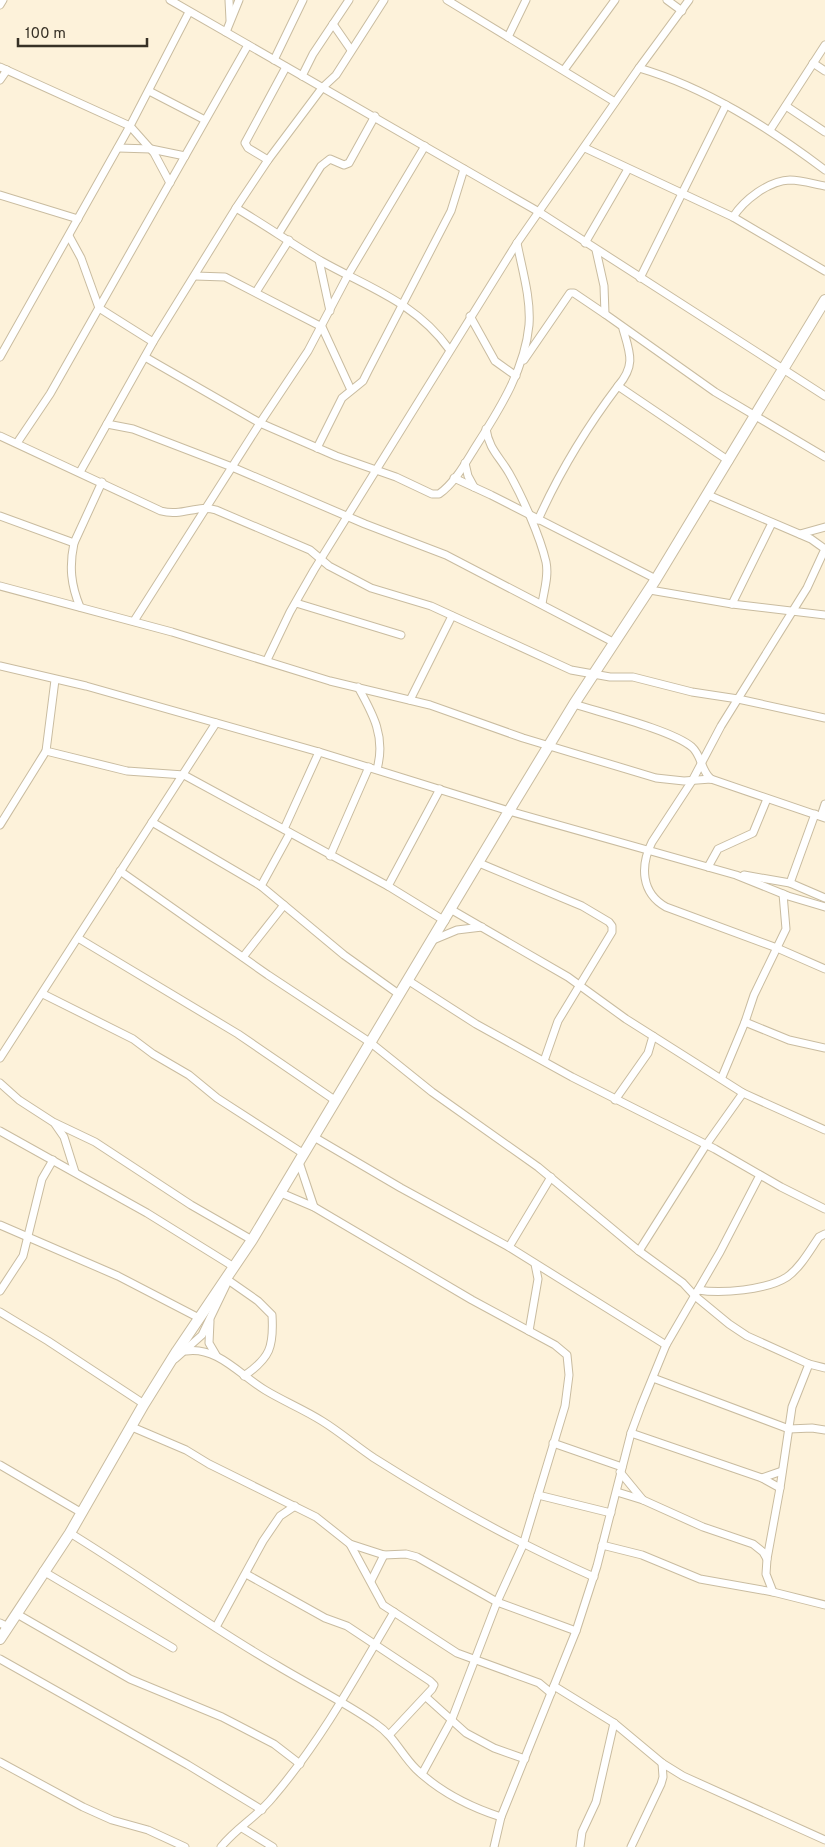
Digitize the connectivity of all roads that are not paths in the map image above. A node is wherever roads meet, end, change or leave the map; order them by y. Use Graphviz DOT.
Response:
graph roads {
  1 [pos="3,0"];
  2 [pos="170,0"];
  3 [pos="229,0"];
  4 [pos="239,0"];
  5 [pos="303,0"];
  6 [pos="349,0"];
  7 [pos="384,0"];
  8 [pos="447,0"];
  9 [pos="526,0"];
  10 [pos="615,0"];
  11 [pos="668,0"];
  12 [pos="689,0"];
  13 [pos="0,5"];
  14 [pos="682,11"];
  15 [pos="189,12"];
  16 [pos="230,22"];
  17 [pos="333,24"];
  18 [pos="226,32"];
  19 [pos="508,37"];
  20 [pos="825,44"];
  21 [pos="248,45"];
  22 [pos="351,50"];
  23 [pos="274,60"];
  24 [pos="813,63"];
  25 [pos="286,67"];
  26 [pos="3,68"];
  27 [pos="639,68"];
  28 [pos="564,70"];
  29 [pos="825,71"];
  30 [pos="302,76"];
  31 [pos="0,80"];
  32 [pos="322,88"];
  33 [pos="149,91"];
  34 [pos="615,102"];
  35 [pos="726,105"];
  36 [pos="786,106"];
  37 [pos="375,116"];
  38 [pos="205,120"];
  39 [pos="130,126"];
  40 [pos="770,130"];
  41 [pos="825,132"];
  42 [pos="425,146"];
  43 [pos="118,148"];
  44 [pos="585,148"];
  45 [pos="151,149"];
  46 [pos="185,156"];
  47 [pos="268,160"];
  48 [pos="464,169"];
  49 [pos="628,169"];
  50 [pos="825,170"];
  51 [pos="170,183"];
  52 [pos="825,186"];
  53 [pos="683,193"];
  54 [pos="0,195"];
  55 [pos="236,208"];
  56 [pos="539,212"];
  57 [pos="733,217"];
  58 [pos="78,219"];
  59 [pos="279,234"];
  60 [pos="69,236"];
  61 [pos="289,240"];
  62 [pos="585,242"];
  63 [pos="517,243"];
  64 [pos="596,250"];
  65 [pos="320,260"];
  66 [pos="825,271"];
  67 [pos="348,275"];
  68 [pos="195,276"];
  69 [pos="640,278"];
  70 [pos="256,292"];
  71 [pos="403,304"];
  72 [pos="823,307"];
  73 [pos="99,308"];
  74 [pos="330,311"];
  75 [pos="605,314"];
  76 [pos="470,316"];
  77 [pos="322,326"];
  78 [pos="623,328"];
  79 [pos="154,342"];
  80 [pos="449,349"];
  81 [pos="0,357"];
  82 [pos="144,357"];
  83 [pos="523,361"];
  84 [pos="783,369"];
  85 [pos="516,376"];
  86 [pos="618,386"];
  87 [pos="351,390"];
  88 [pos="825,396"];
  89 [pos="756,418"];
  90 [pos="260,423"];
  91 [pos="107,424"];
  92 [pos="486,429"];
  93 [pos="0,436"];
  94 [pos="17,443"];
  95 [pos="318,448"];
  96 [pos="825,457"];
  97 [pos="729,461"];
  98 [pos="465,463"];
  99 [pos="232,467"];
  100 [pos="376,469"];
  101 [pos="80,472"];
  102 [pos="454,478"];
  103 [pos="102,482"];
  104 [pos="476,489"];
  105 [pos="708,495"];
  106 [pos="207,507"];
  107 [pos="528,514"];
  108 [pos="0,516"];
  109 [pos="349,516"];
  110 [pos="538,520"];
  111 [pos="772,523"];
  112 [pos="825,527"];
  113 [pos="800,534"];
  114 [pos="74,543"];
  115 [pos="320,560"];
  116 [pos="656,579"];
  117 [pos="0,586"];
  118 [pos="650,590"];
  119 [pos="296,603"];
  120 [pos="542,604"];
  121 [pos="732,604"];
  122 [pos="80,607"];
  123 [pos="791,612"];
  124 [pos="825,615"];
  125 [pos="452,616"];
  126 [pos="134,622"];
  127 [pos="401,634"];
  128 [pos="615,642"];
  129 [pos="267,660"];
  130 [pos="0,666"];
  131 [pos="593,675"];
  132 [pos="55,680"];
  133 [pos="358,687"];
  134 [pos="738,699"];
  135 [pos="410,700"];
  136 [pos="574,704"];
  137 [pos="825,718"];
  138 [pos="216,723"];
  139 [pos="550,746"];
  140 [pos="46,751"];
  141 [pos="319,752"];
  142 [pos="701,764"];
  143 [pos="369,767"];
  144 [pos="377,769"];
  145 [pos="184,775"];
  146 [pos="712,780"];
  147 [pos="692,781"];
  148 [pos="440,789"];
  149 [pos="768,799"];
  150 [pos="825,804"];
  151 [pos="509,811"];
  152 [pos="820,816"];
  153 [pos="152,822"];
  154 [pos="0,825"];
  155 [pos="287,831"];
  156 [pos="648,851"];
  157 [pos="330,856"];
  158 [pos="479,862"];
  159 [pos="708,867"];
  160 [pos="120,871"];
  161 [pos="736,875"];
  162 [pos="790,883"];
  163 [pos="261,886"];
  164 [pos="388,886"];
  165 [pos="782,894"];
  166 [pos="825,898"];
  167 [pos="284,905"];
  168 [pos="825,907"];
  169 [pos="452,910"];
  170 [pos="445,921"];
  171 [pos="482,927"];
  172 [pos="78,938"];
  173 [pos="433,940"];
  174 [pos="777,948"];
  175 [pos="243,957"];
  176 [pos="825,969"];
  177 [pos="409,981"];
  178 [pos="580,987"];
  179 [pos="43,994"];
  180 [pos="400,995"];
  181 [pos="745,1022"];
  182 [pos="652,1036"];
  183 [pos="371,1043"];
  184 [pos="825,1048"];
  185 [pos="0,1058"];
  186 [pos="544,1061"];
  187 [pos="722,1078"];
  188 [pos="0,1084"];
  189 [pos="743,1092"];
  190 [pos="615,1100"];
  191 [pos="336,1101"];
  192 [pos="53,1122"];
  193 [pos="825,1130"];
  194 [pos="0,1131"];
  195 [pos="314,1137"];
  196 [pos="706,1145"];
  197 [pos="302,1158"];
  198 [pos="53,1160"];
  199 [pos="75,1172"];
  200 [pos="760,1174"];
  201 [pos="551,1178"];
  202 [pos="281,1193"];
  203 [pos="314,1207"];
  204 [pos="825,1208"];
  205 [pos="0,1225"];
  206 [pos="825,1234"];
  207 [pos="28,1236"];
  208 [pos="252,1240"];
  209 [pos="509,1247"];
  210 [pos="639,1251"];
  211 [pos="535,1264"];
  212 [pos="231,1273"];
  213 [pos="0,1291"];
  214 [pos="696,1293"];
  215 [pos="0,1312"];
  216 [pos="199,1318"];
  217 [pos="210,1322"];
  218 [pos="529,1331"];
  219 [pos="666,1345"];
  220 [pos="186,1350"];
  221 [pos="216,1355"];
  222 [pos="170,1362"];
  223 [pos="809,1364"];
  224 [pos="825,1368"];
  225 [pos="244,1376"];
  226 [pos="653,1378"];
  227 [pos="144,1404"];
  228 [pos="132,1427"];
  229 [pos="789,1429"];
  230 [pos="825,1430"];
  231 [pos="631,1433"];
  232 [pos="553,1442"];
  233 [pos="0,1465"];
  234 [pos="621,1469"];
  235 [pos="782,1471"];
  236 [pos="762,1478"];
  237 [pos="780,1488"];
  238 [pos="616,1492"];
  239 [pos="538,1495"];
  240 [pos="281,1499"];
  241 [pos="643,1500"];
  242 [pos="295,1506"];
  243 [pos="82,1513"];
  244 [pos="611,1513"];
  245 [pos="280,1516"];
  246 [pos="70,1533"];
  247 [pos="350,1544"];
  248 [pos="523,1545"];
  249 [pos="602,1545"];
  250 [pos="384,1555"];
  251 [pos="767,1559"];
  252 [pos="43,1572"];
  253 [pos="246,1574"];
  254 [pos="594,1577"];
  255 [pos="371,1582"];
  256 [pos="773,1592"];
  257 [pos="497,1602"];
  258 [pos="825,1605"];
  259 [pos="394,1612"];
  260 [pos="17,1614"];
  261 [pos="4,1625"];
  262 [pos="216,1627"];
  263 [pos="576,1631"];
  264 [pos="0,1639"];
  265 [pos="375,1646"];
  266 [pos="173,1648"];
  267 [pos="0,1659"];
  268 [pos="475,1660"];
  269 [pos="553,1689"];
  270 [pos="426,1697"];
  271 [pos="342,1701"];
  272 [pos="452,1719"];
  273 [pos="614,1723"];
  274 [pos="390,1734"];
  275 [pos="525,1759"];
  276 [pos="0,1762"];
  277 [pos="662,1763"];
  278 [pos="300,1764"];
  279 [pos="422,1774"];
  280 [pos="262,1810"];
  281 [pos="501,1818"];
  282 [pos="242,1828"];
  283 [pos="825,1840"];
  284 [pos="185,1847"];
  285 [pos="221,1847"];
  286 [pos="273,1847"];
  287 [pos="494,1847"];
  288 [pos="580,1847"];
  289 [pos="630,1847"];
  1 -- 13 [label="street"];
  2 -- 15 [label="street"];
  3 -- 16 [label="street"];
  4 -- 16 [label="street"];
  5 -- 23 [label="street"];
  6 -- 17 [label="street"];
  7 -- 22 [label="street"];
  8 -- 19 [label="street"];
  9 -- 19 [label="street"];
  10 -- 28 [label="street"];
  11 -- 14 [label="street"];
  12 -- 14 [label="street"];
  14 -- 27 [label="street"];
  15 -- 18 [label="street"];
  15 -- 33 [label="street"];
  16 -- 18 [label="street"];
  17 -- 22 [label="street"];
  17 -- 30 [label="street"];
  18 -- 21 [label="street"];
  19 -- 28 [label="street"];
  20 -- 24 [label="street"];
  21 -- 23 [label="street"];
  21 -- 38 [label="street"];
  22 -- 32 [label="street"];
  23 -- 25 [label="street"];
  24 -- 29 [label="street"];
  24 -- 36 [label="street"];
  25 -- 30 [label="street"];
  25 -- 47 [label="street"];
  26 -- 31 [label="street"];
  26 -- 39 [label="street"];
  27 -- 34 [label="street"];
  27 -- 35 [label="street"];
  28 -- 34 [label="street"];
  30 -- 32 [label="street"];
  32 -- 37 [label="street"];
  32 -- 47 [label="street"];
  33 -- 38 [label="street"];
  33 -- 39 [label="street"];
  34 -- 44 [label="street"];
  35 -- 40 [label="street"];
  35 -- 53 [label="street"];
  36 -- 40 [label="street"];
  36 -- 41 [label="street"];
  37 -- 42 [label="street"];
  37 -- 59 [label="street"];
  38 -- 46 [label="street"];
  39 -- 43 [label="street"];
  39 -- 45 [label="street"];
  40 -- 50 [label="street"];
  42 -- 48 [label="street"];
  42 -- 67 [label="street"];
  43 -- 45 [label="street"];
  43 -- 58 [label="street"];
  44 -- 49 [label="street"];
  44 -- 56 [label="street"];
  45 -- 46 [label="street"];
  45 -- 51 [label="street"];
  46 -- 51 [label="street"];
  47 -- 55 [label="street"];
  48 -- 56 [label="street"];
  48 -- 71 [label="street"];
  49 -- 53 [label="street"];
  49 -- 62 [label="street"];
  51 -- 73 [label="street"];
  52 -- 57 [label="street"];
  53 -- 57 [label="street"];
  53 -- 69 [label="street"];
  54 -- 58 [label="street"];
  55 -- 59 [label="street"];
  55 -- 68 [label="street"];
  56 -- 62 [label="street"];
  56 -- 63 [label="street"];
  57 -- 66 [label="street"];
  58 -- 60 [label="street"];
  59 -- 61 [label="street"];
  60 -- 73 [label="street"];
  60 -- 81 [label="street"];
  61 -- 65 [label="street"];
  61 -- 70 [label="street"];
  62 -- 64 [label="street"];
  63 -- 76 [label="street"];
  63 -- 83 [label="street"];
  64 -- 69 [label="street"];
  64 -- 75 [label="street"];
  65 -- 67 [label="street"];
  65 -- 74 [label="street"];
  67 -- 71 [label="street"];
  67 -- 74 [label="street"];
  68 -- 70 [label="street"];
  68 -- 79 [label="street"];
  69 -- 84 [label="street"];
  70 -- 77 [label="street"];
  71 -- 80 [label="street"];
  71 -- 87 [label="street"];
  72 -- 84 [label="street"];
  73 -- 79 [label="street"];
  73 -- 94 [label="street"];
  74 -- 77 [label="street"];
  75 -- 78 [label="street"];
  75 -- 83 [label="street"];
  76 -- 80 [label="street"];
  76 -- 85 [label="street"];
  77 -- 87 [label="street"];
  77 -- 90 [label="street"];
  78 -- 86 [label="street"];
  78 -- 89 [label="street"];
  79 -- 82 [label="street"];
  80 -- 100 [label="street"];
  82 -- 90 [label="street"];
  82 -- 91 [label="street"];
  83 -- 85 [label="street"];
  84 -- 88 [label="street"];
  84 -- 89 [label="street"];
  85 -- 92 [label="street"];
  86 -- 97 [label="street"];
  86 -- 110 [label="street"];
  87 -- 95 [label="street"];
  89 -- 96 [label="street"];
  89 -- 97 [label="street"];
  90 -- 95 [label="street"];
  90 -- 99 [label="street"];
  91 -- 99 [label="street"];
  91 -- 101 [label="street"];
  92 -- 98 [label="street"];
  92 -- 107 [label="street"];
  93 -- 94 [label="street"];
  94 -- 101 [label="street"];
  95 -- 100 [label="street"];
  97 -- 105 [label="street"];
  98 -- 102 [label="street"];
  98 -- 104 [label="street"];
  99 -- 106 [label="street"];
  99 -- 109 [label="street"];
  100 -- 102 [label="street"];
  100 -- 109 [label="street"];
  101 -- 103 [label="street"];
  102 -- 104 [label="street"];
  103 -- 106 [label="street"];
  103 -- 114 [label="street"];
  104 -- 107 [label="street"];
  105 -- 111 [label="street"];
  105 -- 116 [label="street"];
  106 -- 115 [label="street"];
  106 -- 126 [label="street"];
  107 -- 110 [label="street"];
  107 -- 120 [label="street"];
  108 -- 114 [label="street"];
  109 -- 115 [label="street"];
  109 -- 120 [label="street"];
  110 -- 116 [label="street"];
  111 -- 113 [label="street"];
  111 -- 121 [label="street"];
  112 -- 113 [label="street"];
  113 -- 123 [label="street"];
  114 -- 122 [label="street"];
  115 -- 119 [label="street"];
  115 -- 125 [label="street"];
  116 -- 118 [label="street"];
  117 -- 122 [label="street"];
  118 -- 121 [label="street"];
  118 -- 128 [label="street"];
  119 -- 127 [label="street"];
  119 -- 129 [label="street"];
  120 -- 128 [label="street"];
  121 -- 123 [label="street"];
  122 -- 126 [label="street"];
  123 -- 124 [label="street"];
  123 -- 134 [label="street"];
  125 -- 131 [label="street"];
  125 -- 135 [label="street"];
  126 -- 129 [label="street"];
  128 -- 131 [label="street"];
  129 -- 133 [label="street"];
  130 -- 132 [label="street"];
  131 -- 134 [label="street"];
  131 -- 136 [label="street"];
  132 -- 138 [label="street"];
  132 -- 140 [label="street"];
  133 -- 135 [label="street"];
  133 -- 144 [label="street"];
  134 -- 137 [label="street"];
  134 -- 142 [label="street"];
  135 -- 139 [label="street"];
  136 -- 139 [label="street"];
  136 -- 142 [label="street"];
  138 -- 141 [label="street"];
  138 -- 145 [label="street"];
  139 -- 147 [label="street"];
  139 -- 151 [label="street"];
  140 -- 145 [label="street"];
  140 -- 154 [label="street"];
  141 -- 143 [label="street"];
  141 -- 155 [label="street"];
  142 -- 146 [label="street"];
  142 -- 147 [label="street"];
  143 -- 144 [label="street"];
  143 -- 157 [label="street"];
  144 -- 148 [label="street"];
  145 -- 153 [label="street"];
  145 -- 155 [label="street"];
  146 -- 147 [label="street"];
  146 -- 149 [label="street"];
  147 -- 156 [label="street"];
  148 -- 151 [label="street"];
  148 -- 164 [label="street"];
  149 -- 152 [label="street"];
  149 -- 159 [label="street"];
  150 -- 152 [label="street"];
  151 -- 156 [label="street"];
  151 -- 158 [label="street"];
  152 -- 162 [label="street"];
  153 -- 160 [label="street"];
  153 -- 163 [label="street"];
  155 -- 157 [label="street"];
  155 -- 163 [label="street"];
  156 -- 159 [label="street"];
  156 -- 174 [label="street"];
  157 -- 164 [label="street"];
  158 -- 169 [label="street"];
  158 -- 178 [label="street"];
  159 -- 161 [label="street"];
  160 -- 172 [label="street"];
  160 -- 175 [label="street"];
  161 -- 162 [label="street"];
  161 -- 165 [label="street"];
  162 -- 166 [label="street"];
  163 -- 167 [label="street"];
  164 -- 170 [label="street"];
  165 -- 168 [label="street"];
  165 -- 174 [label="street"];
  167 -- 175 [label="street"];
  167 -- 180 [label="street"];
  169 -- 170 [label="street"];
  169 -- 171 [label="street"];
  170 -- 173 [label="street"];
  171 -- 173 [label="street"];
  171 -- 178 [label="street"];
  172 -- 179 [label="street"];
  172 -- 191 [label="street"];
  173 -- 177 [label="street"];
  174 -- 176 [label="street"];
  174 -- 181 [label="street"];
  175 -- 183 [label="street"];
  177 -- 180 [label="street"];
  177 -- 186 [label="street"];
  178 -- 182 [label="street"];
  178 -- 186 [label="street"];
  179 -- 185 [label="street"];
  179 -- 197 [label="street"];
  180 -- 183 [label="street"];
  181 -- 184 [label="street"];
  181 -- 187 [label="street"];
  182 -- 187 [label="street"];
  182 -- 190 [label="street"];
  183 -- 191 [label="street"];
  183 -- 201 [label="street"];
  186 -- 190 [label="street"];
  187 -- 189 [label="street"];
  188 -- 192 [label="street"];
  189 -- 193 [label="street"];
  189 -- 196 [label="street"];
  190 -- 196 [label="street"];
  191 -- 195 [label="street"];
  192 -- 199 [label="street"];
  192 -- 208 [label="street"];
  194 -- 198 [label="street"];
  195 -- 197 [label="street"];
  195 -- 209 [label="street"];
  196 -- 200 [label="street"];
  196 -- 210 [label="street"];
  197 -- 202 [label="street"];
  197 -- 203 [label="street"];
  198 -- 199 [label="street"];
  198 -- 207 [label="street"];
  199 -- 212 [label="street"];
  200 -- 204 [label="street"];
  200 -- 214 [label="street"];
  201 -- 209 [label="street"];
  201 -- 210 [label="street"];
  202 -- 203 [label="street"];
  202 -- 208 [label="street"];
  203 -- 218 [label="street"];
  205 -- 207 [label="street"];
  206 -- 214 [label="street"];
  207 -- 213 [label="street"];
  207 -- 216 [label="street"];
  208 -- 212 [label="street"];
  209 -- 211 [label="street"];
  210 -- 214 [label="street"];
  211 -- 218 [label="street"];
  211 -- 219 [label="street"];
  212 -- 216 [label="street"];
  212 -- 217 [label="street"];
  212 -- 225 [label="street"];
  214 -- 219 [label="street"];
  214 -- 223 [label="street"];
  215 -- 227 [label="street"];
  216 -- 222 [label="street"];
  217 -- 220 [label="street"];
  217 -- 221 [label="street"];
  218 -- 232 [label="street"];
  219 -- 226 [label="street"];
  220 -- 221 [label="street"];
  220 -- 222 [label="street"];
  221 -- 225 [label="street"];
  222 -- 227 [label="street"];
  223 -- 224 [label="street"];
  223 -- 229 [label="street"];
  225 -- 248 [label="street"];
  226 -- 229 [label="street"];
  226 -- 231 [label="street"];
  227 -- 228 [label="street"];
  228 -- 240 [label="street"];
  228 -- 243 [label="street"];
  229 -- 230 [label="street"];
  229 -- 235 [label="street"];
  231 -- 234 [label="street"];
  231 -- 236 [label="street"];
  232 -- 234 [label="street"];
  232 -- 239 [label="street"];
  233 -- 243 [label="street"];
  234 -- 238 [label="street"];
  234 -- 241 [label="street"];
  235 -- 236 [label="street"];
  235 -- 237 [label="street"];
  236 -- 237 [label="street"];
  237 -- 251 [label="street"];
  238 -- 241 [label="street"];
  238 -- 244 [label="street"];
  239 -- 244 [label="street"];
  239 -- 248 [label="street"];
  240 -- 242 [label="street"];
  240 -- 245 [label="street"];
  241 -- 251 [label="street"];
  242 -- 245 [label="street"];
  242 -- 247 [label="street"];
  243 -- 246 [label="street"];
  244 -- 249 [label="street"];
  245 -- 253 [label="street"];
  246 -- 252 [label="street"];
  246 -- 262 [label="street"];
  247 -- 250 [label="street"];
  247 -- 255 [label="street"];
  248 -- 254 [label="street"];
  248 -- 257 [label="street"];
  249 -- 254 [label="street"];
  249 -- 256 [label="street"];
  250 -- 255 [label="street"];
  250 -- 257 [label="street"];
  251 -- 256 [label="street"];
  252 -- 260 [label="street"];
  252 -- 266 [label="street"];
  253 -- 262 [label="street"];
  253 -- 265 [label="street"];
  254 -- 263 [label="street"];
  255 -- 259 [label="street"];
  256 -- 258 [label="street"];
  257 -- 263 [label="street"];
  257 -- 268 [label="street"];
  259 -- 265 [label="street"];
  259 -- 268 [label="street"];
  260 -- 261 [label="street"];
  260 -- 278 [label="street"];
  261 -- 264 [label="street"];
  262 -- 271 [label="street"];
  263 -- 269 [label="street"];
  265 -- 270 [label="street"];
  265 -- 271 [label="street"];
  267 -- 280 [label="street"];
  268 -- 269 [label="street"];
  268 -- 272 [label="street"];
  269 -- 273 [label="street"];
  269 -- 275 [label="street"];
  270 -- 272 [label="street"];
  270 -- 274 [label="street"];
  271 -- 274 [label="street"];
  271 -- 278 [label="street"];
  272 -- 275 [label="street"];
  272 -- 279 [label="street"];
  273 -- 277 [label="street"];
  273 -- 288 [label="street"];
  274 -- 279 [label="street"];
  275 -- 281 [label="street"];
  276 -- 284 [label="street"];
  277 -- 283 [label="street"];
  277 -- 289 [label="street"];
  278 -- 280 [label="street"];
  279 -- 281 [label="street"];
  280 -- 282 [label="street"];
  281 -- 287 [label="street"];
  282 -- 285 [label="street"];
  282 -- 286 [label="street"];
}
